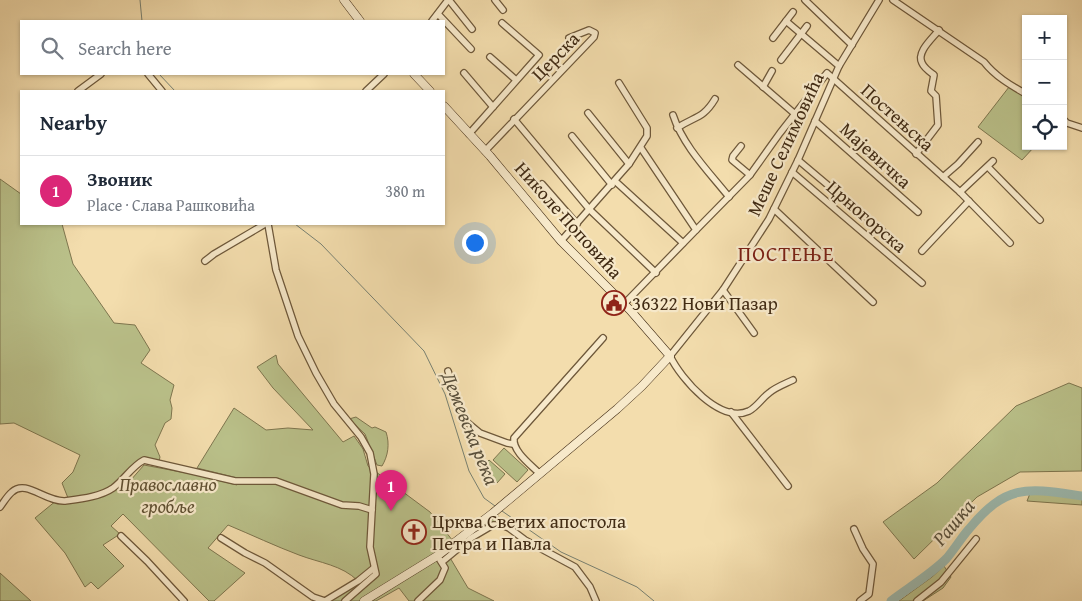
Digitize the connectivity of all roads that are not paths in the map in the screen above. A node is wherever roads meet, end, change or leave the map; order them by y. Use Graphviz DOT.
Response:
graph roads {
  1 [pos="344,0"];
  2 [pos="449,0"];
  3 [pos="495,0"];
  4 [pos="805,0"];
  5 [pos="879,0"];
  6 [pos="893,0"];
  7 [pos="503,10"];
  8 [pos="793,12"];
  9 [pos="438,14"];
  10 [pos="359,20"];
  11 [pos="433,20"];
  12 [pos="444,20"];
  13 [pos="445,21"];
  14 [pos="786,21"];
  15 [pos="502,24"];
  16 [pos="807,26"];
  17 [pos="472,29"];
  18 [pos="939,30"];
  19 [pos="801,33"];
  20 [pos="570,38"];
  21 [pos="773,38"];
  22 [pos="852,45"];
  23 [pos="471,49"];
  24 [pos="490,57"];
  25 [pos="781,60"];
  26 [pos="738,65"];
  27 [pos="839,66"];
  28 [pos="772,71"];
  29 [pos="464,73"];
  30 [pos="100,75"];
  31 [pos="149,75"];
  32 [pos="383,75"];
  33 [pos="415,75"];
  34 [pos="833,78"];
  35 [pos="516,80"];
  36 [pos="619,83"];
  37 [pos="763,87"];
  38 [pos="79,90"];
  39 [pos="161,90"];
  40 [pos="367,90"];
  41 [pos="429,90"];
  42 [pos="1022,92"];
  43 [pos="715,100"];
  44 [pos="445,107"];
  45 [pos="493,107"];
  46 [pos="588,113"];
  47 [pos="795,114"];
  48 [pos="673,115"];
  49 [pos="514,119"];
  50 [pos="815,121"];
  51 [pos="1067,121"];
  52 [pos="677,128"];
  53 [pos="1082,128"];
  54 [pos="469,134"];
  55 [pos="572,136"];
  56 [pos="978,142"];
  57 [pos="741,146"];
  58 [pos="641,148"];
  59 [pos="484,151"];
  60 [pos="916,154"];
  61 [pos="798,160"];
  62 [pos="993,161"];
  63 [pos="629,164"];
  64 [pos="988,167"];
  65 [pos="792,172"];
  66 [pos="750,175"];
  67 [pos="943,177"];
  68 [pos="614,183"];
  69 [pos="542,184"];
  70 [pos="960,192"];
  71 [pos="729,196"];
  72 [pos="969,201"];
  73 [pos="590,210"];
  74 [pos="774,210"];
  75 [pos="918,212"];
  76 [pos="1040,220"];
  77 [pos="577,224"];
  78 [pos="264,225"];
  79 [pos="266,225"];
  80 [pos="696,230"];
  81 [pos="893,240"];
  82 [pos="561,241"];
  83 [pos="683,243"];
  84 [pos="1010,243"];
  85 [pos="922,251"];
  86 [pos="205,261"];
  87 [pos="656,273"];
  88 [pos="922,283"];
  89 [pos="723,290"];
  90 [pos="873,302"];
  91 [pos="624,304"];
  92 [pos="754,333"];
  93 [pos="603,338"];
  94 [pos="670,356"];
  95 [pos="448,371"];
  96 [pos="793,380"];
  97 [pos="731,412"];
  98 [pos="513,444"];
  99 [pos="540,474"];
  100 [pos="788,486"];
  101 [pos="0,507"];
  102 [pos="372,510"];
  103 [pos="854,529"];
  104 [pos="121,536"];
  105 [pos="220,538"];
  106 [pos="976,538"];
  107 [pos="440,559"];
  108 [pos="374,568"];
  109 [pos="184,601"];
  110 [pos="325,601"];
  111 [pos="345,601"];
  112 [pos="364,601"];
  113 [pos="418,601"];
  114 [pos="596,601"];
  115 [pos="860,601"];
  116 [pos="917,601"];
  1 -- 10 [label="main road"];
  2 -- 9 [label="street"];
  2 -- 17 [label="street"];
  3 -- 7 [label="street"];
  4 -- 22 [label="street"];
  5 -- 22 [label="street, Меше Селимовића"];
  6 -- 18 [label="street"];
  8 -- 14 [label="street"];
  9 -- 11 [label="street"];
  9 -- 12 [label="street"];
  13 -- 23 [label="street"];
  14 -- 19 [label="street, Меше Селимовића"];
  14 -- 21 [label="street"];
  15 -- 35 [label="street"];
  16 -- 19 [label="street"];
  18 -- 42 [label="street"];
  18 -- 60 [label="street"];
  19 -- 25 [label="street"];
  19 -- 27 [label="street, Меше Селимовића"];
  20 -- 49 [label="street, Церска"];
  22 -- 27 [label="street, Меше Селимовића"];
  24 -- 35 [label="street"];
  26 -- 37 [label="street"];
  27 -- 34 [label="street, Меше Селимовића"];
  28 -- 37 [label="street"];
  29 -- 45 [label="street"];
  30 -- 38 [label="street"];
  31 -- 39 [label="street"];
  32 -- 40 [label="street"];
  33 -- 41 [label="main road"];
  34 -- 47 [label="street"];
  34 -- 50 [label="street, Меше Селимовића"];
  34 -- 60 [label="street, Постењска"];
  35 -- 45 [label="street"];
  36 -- 58 [label="street"];
  37 -- 47 [label="street"];
  43 -- 52 [label="street"];
  44 -- 54 [label="main road, Николе Поповића"];
  45 -- 54 [label="street"];
  46 -- 63 [label="street"];
  47 -- 66 [label="street"];
  48 -- 52 [label="street"];
  49 -- 59 [label="street, Церска"];
  49 -- 73 [label="street"];
  50 -- 61 [label="street, Меше Селимовића"];
  50 -- 75 [label="street, Мајевичка"];
  51 -- 53 [label="street"];
  52 -- 71 [label="street"];
  54 -- 59 [label="main road, Николе Поповића"];
  55 -- 68 [label="street"];
  56 -- 67 [label="street"];
  57 -- 66 [label="street"];
  58 -- 63 [label="street"];
  58 -- 80 [label="street"];
  59 -- 82 [label="main road, Николе Поповића"];
  60 -- 67 [label="street, Постењска"];
  61 -- 65 [label="street, Меше Селимовића"];
  61 -- 81 [label="street"];
  62 -- 64 [label="street"];
  63 -- 68 [label="street"];
  64 -- 70 [label="street"];
  64 -- 76 [label="street"];
  65 -- 74 [label="street, Меше Селимовића"];
  65 -- 88 [label="street, Црногорска"];
  66 -- 71 [label="street"];
  67 -- 70 [label="street, Постењска"];
  68 -- 73 [label="street"];
  68 -- 83 [label="street"];
  69 -- 77 [label="street"];
  70 -- 72 [label="street, Постењска"];
  71 -- 80 [label="street"];
  72 -- 84 [label="street, Постењска"];
  72 -- 85 [label="street"];
  73 -- 77 [label="street"];
  73 -- 87 [label="street"];
  74 -- 89 [label="street, Меше Селимовића"];
  74 -- 90 [label="street"];
  77 -- 82 [label="street"];
  78 -- 86 [label="street"];
  79 -- 102 [label="street"];
  80 -- 83 [label="street"];
  82 -- 91 [label="main road, Николе Поповића"];
  83 -- 87 [label="street"];
  87 -- 91 [label="street"];
  89 -- 92 [label="street"];
  89 -- 94 [label="street, Меше Селимовића"];
  91 -- 94 [label="main road, Николе Поповића"];
  93 -- 98 [label="street"];
  94 -- 97 [label="street"];
  94 -- 99 [label="main road, Меше Селимовића"];
  95 -- 98 [label="street"];
  96 -- 97 [label="street"];
  97 -- 100 [label="street"];
  98 -- 99 [label="street"];
  99 -- 107 [label="main road, Меше Селимовића"];
  101 -- 102 [label="street"];
  102 -- 108 [label="street"];
  103 -- 115 [label="street"];
  104 -- 109 [label="street"];
  105 -- 110 [label="street"];
  106 -- 116 [label="street"];
  107 -- 112 [label="main road, Меше Селимовића"];
  107 -- 113 [label="street"];
  107 -- 114 [label="street"];
  108 -- 110 [label="street"];
  108 -- 111 [label="street"];
}
